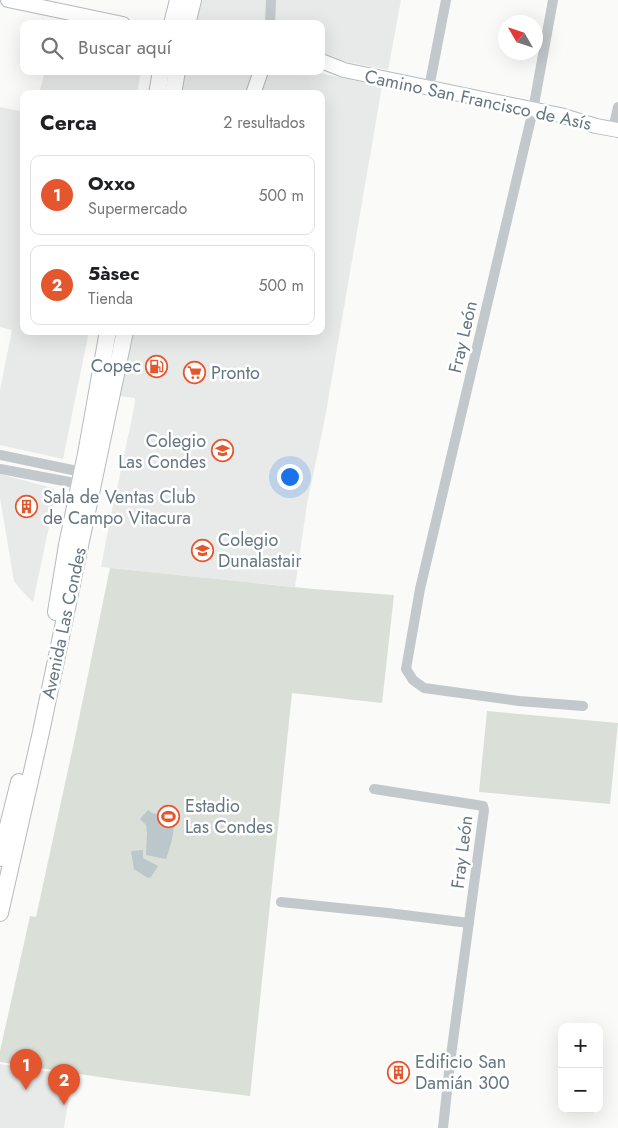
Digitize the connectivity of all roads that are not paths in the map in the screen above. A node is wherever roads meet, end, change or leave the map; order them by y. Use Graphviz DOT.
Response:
graph roads {
  1 [pos="8,0"];
  2 [pos="178,0"];
  3 [pos="193,0"];
  4 [pos="271,0"];
  5 [pos="446,0"];
  6 [pos="553,0"];
  7 [pos="0,8"];
  8 [pos="59,20"];
  9 [pos="104,20"];
  10 [pos="173,20"];
  11 [pos="188,20"];
  12 [pos="270,20"];
  13 [pos="325,63"];
  14 [pos="344,70"];
  15 [pos="325,71"];
  16 [pos="160,75"];
  17 [pos="176,75"];
  18 [pos="260,75"];
  19 [pos="429,88"];
  20 [pos="158,90"];
  21 [pos="174,90"];
  22 [pos="254,90"];
  23 [pos="618,107"];
  24 [pos="533,110"];
  25 [pos="616,130"];
  26 [pos="107,335"];
  27 [pos="124,335"];
  28 [pos="0,455"];
  29 [pos="0,469"];
  30 [pos="81,478"];
  31 [pos="582,706"];
  32 [pos="374,789"];
  33 [pos="0,858"];
  34 [pos="282,902"];
  35 [pos="0,913"];
  36 [pos="469,923"];
  37 [pos="443,1128"];
  1 -- 9 [label="main road"];
  2 -- 10 [label="main road"];
  3 -- 11 [label="main road"];
  4 -- 12 [label="street"];
  5 -- 19 [label="street"];
  6 -- 24 [label="street, Fray León"];
  7 -- 8 [label="main road"];
  13 -- 14 [label="main road, Camino San Francisco de Asís"];
  14 -- 15 [label="main road, Camino San Francisco de Asís"];
  14 -- 19 [label="main road, Camino San Francisco de Asís"];
  16 -- 20 [label="main road"];
  17 -- 21 [label="main road"];
  18 -- 22 [label="main road"];
  19 -- 24 [label="main road, Camino San Francisco de Asís"];
  23 -- 25 [label="street, Camino San Francisco de Asís"];
  24 -- 25 [label="main road, Camino San Francisco de Asís"];
  24 -- 31 [label="street, Fray León"];
  26 -- 30 [label="main road, Avenida Las Condes"];
  27 -- 35 [label="main road, Avenida Las Condes"];
  28 -- 30 [label="street"];
  29 -- 30 [label="street"];
  30 -- 33 [label="main road, Avenida Las Condes"];
  32 -- 36 [label="street, Fray León"];
  34 -- 36 [label="street"];
  36 -- 37 [label="street, Fray León"];
}
